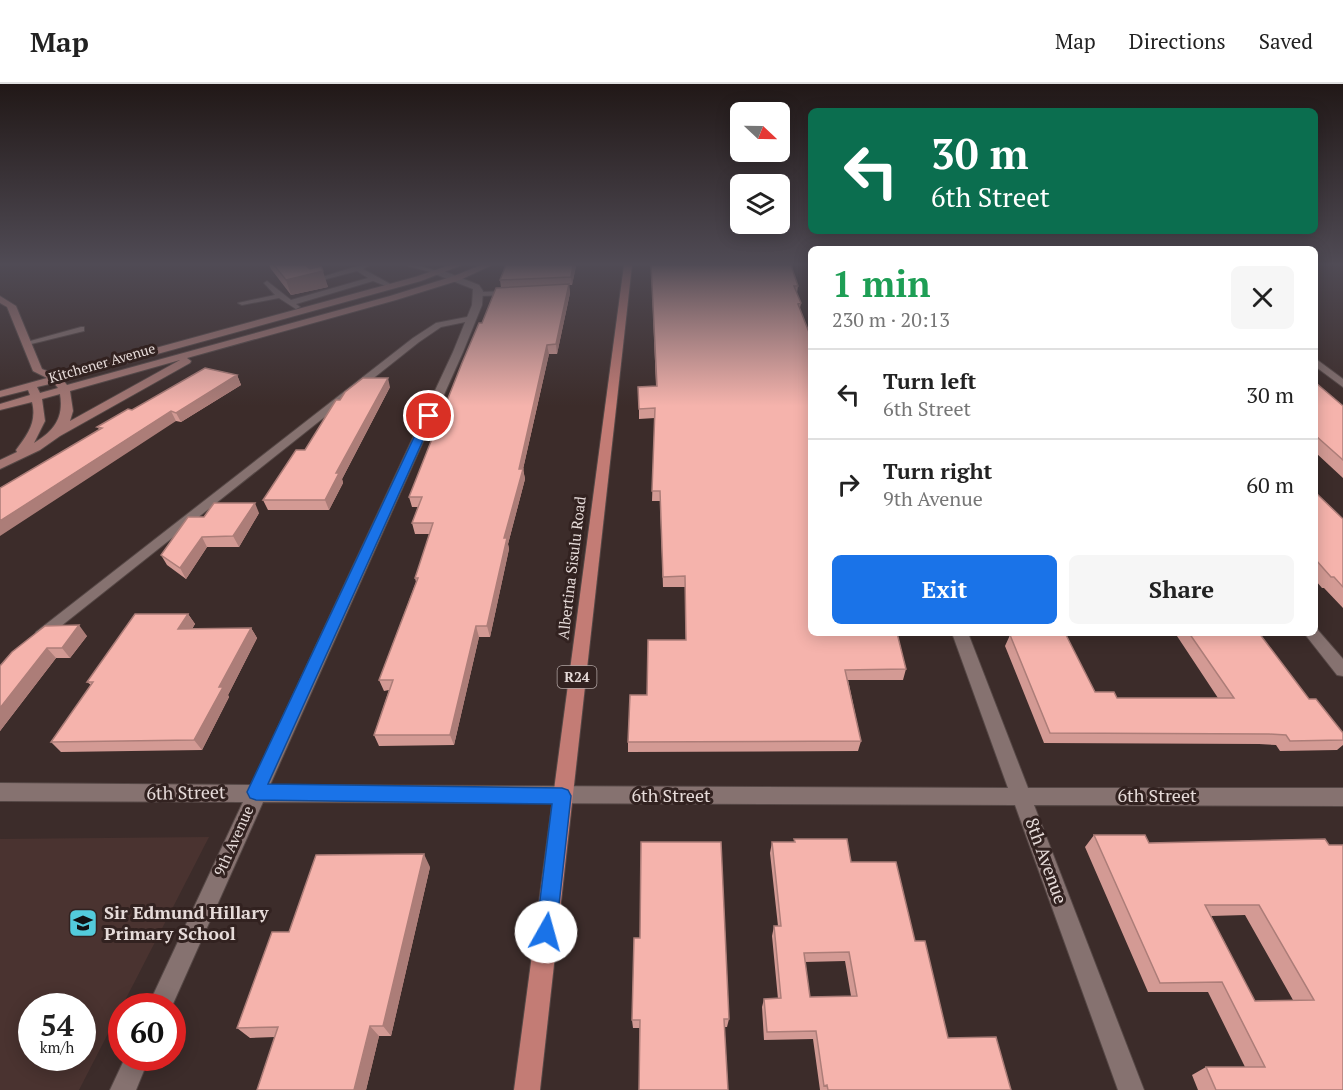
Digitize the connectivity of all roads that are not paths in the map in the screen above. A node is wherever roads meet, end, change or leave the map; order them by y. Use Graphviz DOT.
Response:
graph roads {
  1 [pos="14,312"];
  2 [pos="298,312"];
  3 [pos="328,312"];
  4 [pos="474,312"];
  5 [pos="622,312"];
  6 [pos="472,318"];
  7 [pos="81,329"];
  8 [pos="27,343"];
  9 [pos="210,348"];
  10 [pos="1318,364"];
  11 [pos="38,371"];
  12 [pos="57,377"];
  13 [pos="31,384"];
  14 [pos="1343,384"];
  15 [pos="64,389"];
  16 [pos="0,394"];
  17 [pos="36,397"];
  18 [pos="0,407"];
  19 [pos="57,433"];
  20 [pos="18,455"];
  21 [pos="0,465"];
  22 [pos="961,636"];
  23 [pos="1315,636"];
  24 [pos="37,639"];
  25 [pos="1343,670"];
  26 [pos="0,792"];
  27 [pos="256,792"];
  28 [pos="1022,795"];
  29 [pos="562,796"];
  30 [pos="1343,797"];
  31 [pos="166,993"];
  32 [pos="131,1071"];
  33 [pos="123,1090"];
  34 [pos="527,1090"];
  35 [pos="1131,1090"];
  1 -- 8 [label="main road"];
  2 -- 12 [label="main road, Kitchener Avenue"];
  3 -- 9 [label="main road, Kitchener Avenue"];
  4 -- 6 [label="street, 9th Avenue"];
  5 -- 29 [label="main road, Albertina Sisulu Road / R24"];
  6 -- 24 [label="lane"];
  6 -- 27 [label="street, 9th Avenue"];
  7 -- 8 [label="lane"];
  8 -- 11 [label="main road"];
  9 -- 15 [label="main road, Kitchener Avenue"];
  9 -- 19 [label="main road"];
  10 -- 14 [label="street"];
  11 -- 12 [label="main road"];
  11 -- 13 [label="main road"];
  12 -- 13 [label="main road, Kitchener Avenue"];
  12 -- 15 [label="main road"];
  13 -- 16 [label="main road, Kitchener Avenue"];
  13 -- 17 [label="main road"];
  15 -- 17 [label="main road, Kitchener Avenue"];
  15 -- 19 [label="main road"];
  17 -- 18 [label="main road, Kitchener Avenue"];
  17 -- 20 [label="main road"];
  19 -- 20 [label="main road"];
  20 -- 21 [label="main road"];
  22 -- 28 [label="street, 8th Avenue"];
  23 -- 25 [label="street"];
  26 -- 27 [label="street, 6th Street"];
  27 -- 29 [label="street, 6th Street"];
  27 -- 31 [label="street, 9th Avenue"];
  28 -- 29 [label="street, 6th Street"];
  28 -- 30 [label="street, 6th Street"];
  28 -- 35 [label="street, 8th Avenue"];
  29 -- 34 [label="main road, Albertina Sisulu Road / R24"];
  32 -- 33 [label="street"];
}
